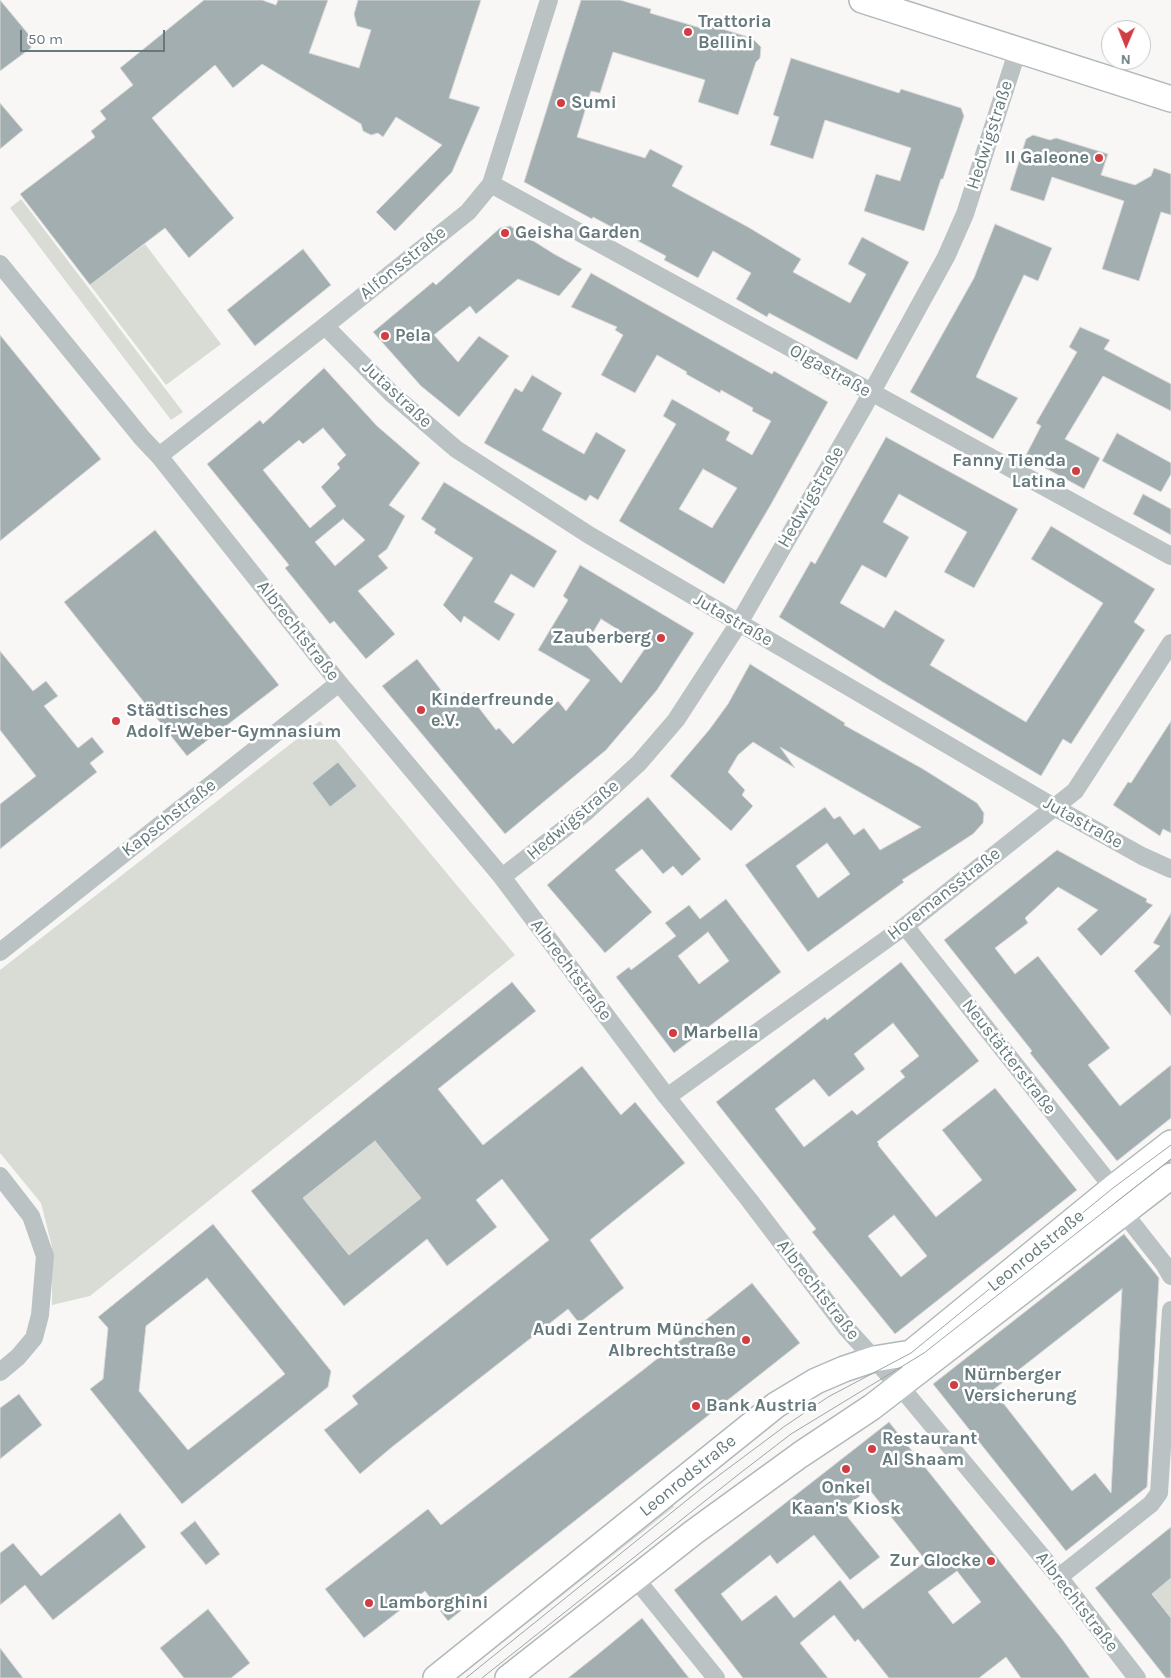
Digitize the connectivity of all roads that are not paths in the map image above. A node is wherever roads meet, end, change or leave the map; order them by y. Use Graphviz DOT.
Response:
graph roads {
  1 [pos="549,0"];
  2 [pos="862,0"];
  3 [pos="1018,49"];
  4 [pos="1171,98"];
  5 [pos="491,184"];
  6 [pos="0,264"];
  7 [pos="325,326"];
  8 [pos="871,393"];
  9 [pos="159,456"];
  10 [pos="1171,556"];
  11 [pos="739,623"];
  12 [pos="1171,643"];
  13 [pos="339,683"];
  14 [pos="1054,808"];
  15 [pos="1171,869"];
  16 [pos="502,877"];
  17 [pos="905,926"];
  18 [pos="0,952"];
  19 [pos="667,1098"];
  20 [pos="1171,1143"];
  21 [pos="0,1176"];
  22 [pos="1171,1176"];
  23 [pos="1113,1188"];
  24 [pos="1124,1213"];
  25 [pos="1171,1276"];
  26 [pos="1171,1310"];
  27 [pos="874,1359"];
  28 [pos="0,1372"];
  29 [pos="899,1386"];
  30 [pos="1058,1577"];
  31 [pos="635,1578"];
  32 [pos="436,1678"];
  33 [pos="508,1678"];
  34 [pos="716,1678"];
  35 [pos="1138,1678"];
  1 -- 5 [label="street, Alfonsstraße"];
  2 -- 3 [label="main road"];
  3 -- 4 [label="main road"];
  3 -- 8 [label="street, Hedwigstraße"];
  5 -- 7 [label="street, Alfonsstraße"];
  5 -- 8 [label="street, Olgastraße"];
  6 -- 9 [label="street, Albrechtstraße"];
  7 -- 9 [label="street, Alfonsstraße"];
  7 -- 11 [label="street, Jutastraße"];
  8 -- 10 [label="street, Olgastraße"];
  8 -- 11 [label="street, Hedwigstraße"];
  9 -- 13 [label="street, Albrechtstraße"];
  11 -- 14 [label="street, Jutastraße"];
  11 -- 16 [label="street, Hedwigstraße"];
  12 -- 14 [label="street, Horemansstraße"];
  13 -- 16 [label="street, Albrechtstraße"];
  13 -- 18 [label="street, Kapschstraße"];
  14 -- 15 [label="street, Jutastraße"];
  14 -- 17 [label="street, Horemansstraße"];
  16 -- 19 [label="street, Albrechtstraße"];
  17 -- 19 [label="street, Horemansstraße"];
  17 -- 23 [label="street, Neustätterstraße"];
  19 -- 27 [label="street, Albrechtstraße"];
  20 -- 23 [label="main road, Leonrodstraße"];
  21 -- 28 [label="street"];
  22 -- 24 [label="main road, Leonrodstraße"];
  23 -- 27 [label="main road, Leonrodstraße"];
  24 -- 25 [label="street"];
  24 -- 29 [label="main road, Leonrodstraße"];
  26 -- 30 [label="street"];
  27 -- 29 [label="street, Albrechtstraße"];
  27 -- 32 [label="main road, Leonrodstraße"];
  29 -- 30 [label="street, Albrechtstraße"];
  29 -- 31 [label="main road, Leonrodstraße"];
  30 -- 35 [label="street, Albrechtstraße"];
  31 -- 33 [label="main road, Leonrodstraße"];
  31 -- 34 [label="street"];
}
